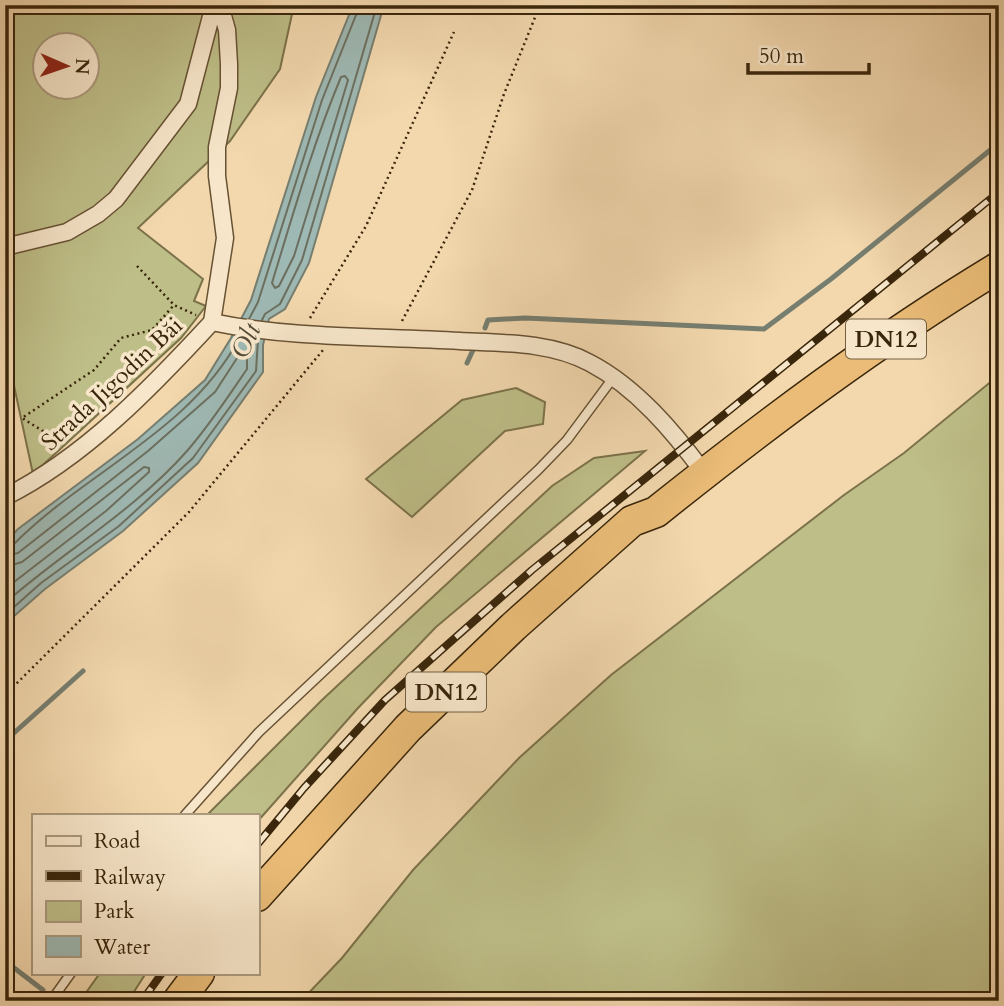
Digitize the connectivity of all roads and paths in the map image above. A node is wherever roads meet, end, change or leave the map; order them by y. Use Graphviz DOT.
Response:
graph roads {
  1 [pos="214,5"];
  2 [pos="220,5"];
  3 [pos="540,5"];
  4 [pos="454,32"];
  5 [pos="5,247"];
  6 [pos="136,266"];
  7 [pos="999,268"];
  8 [pos="174,305"];
  9 [pos="212,322"];
  10 [pos="301,333"];
  11 [pos="334,335"];
  12 [pos="394,337"];
  13 [pos="613,378"];
  14 [pos="76,452"];
  15 [pos="704,473"];
  16 [pos="5,497"];
  17 [pos="656,512"];
  18 [pos="5,695"];
  19 [pos="186,814"];
  20 [pos="259,894"];
  21 [pos="259,917"];
  22 [pos="70,974"];
  23 [pos="198,974"];
  24 [pos="215,974"];
  25 [pos="51,1001"];
  26 [pos="178,1001"];
  27 [pos="197,1001"];
  1 -- 5 [label="street"];
  2 -- 9 [label="street, Strada Jigodin Băi"];
  3 -- 12 [label="path"];
  4 -- 10 [label="path"];
  6 -- 8 [label="path"];
  7 -- 15 [label="highway, DN12"];
  8 -- 9 [label="path"];
  8 -- 14 [label="path"];
  9 -- 10 [label="street, Strada Jigodin Băi"];
  9 -- 14 [label="street, Strada Jigodin Băi"];
  10 -- 11 [label="street, Strada Jigodin Băi"];
  11 -- 12 [label="street, Strada Jigodin Băi"];
  11 -- 18 [label="path"];
  12 -- 13 [label="street, Strada Jigodin Băi"];
  13 -- 15 [label="street, Strada Jigodin Băi"];
  13 -- 19 [label="lane"];
  14 -- 16 [label="street, Strada Jigodin Băi"];
  15 -- 17 [label="highway, DN12"];
  17 -- 20 [label="highway, DN12"];
  17 -- 21 [label="highway, DN12"];
  22 -- 25 [label="lane"];
  23 -- 26 [label="highway"];
  24 -- 27 [label="highway"];
}
